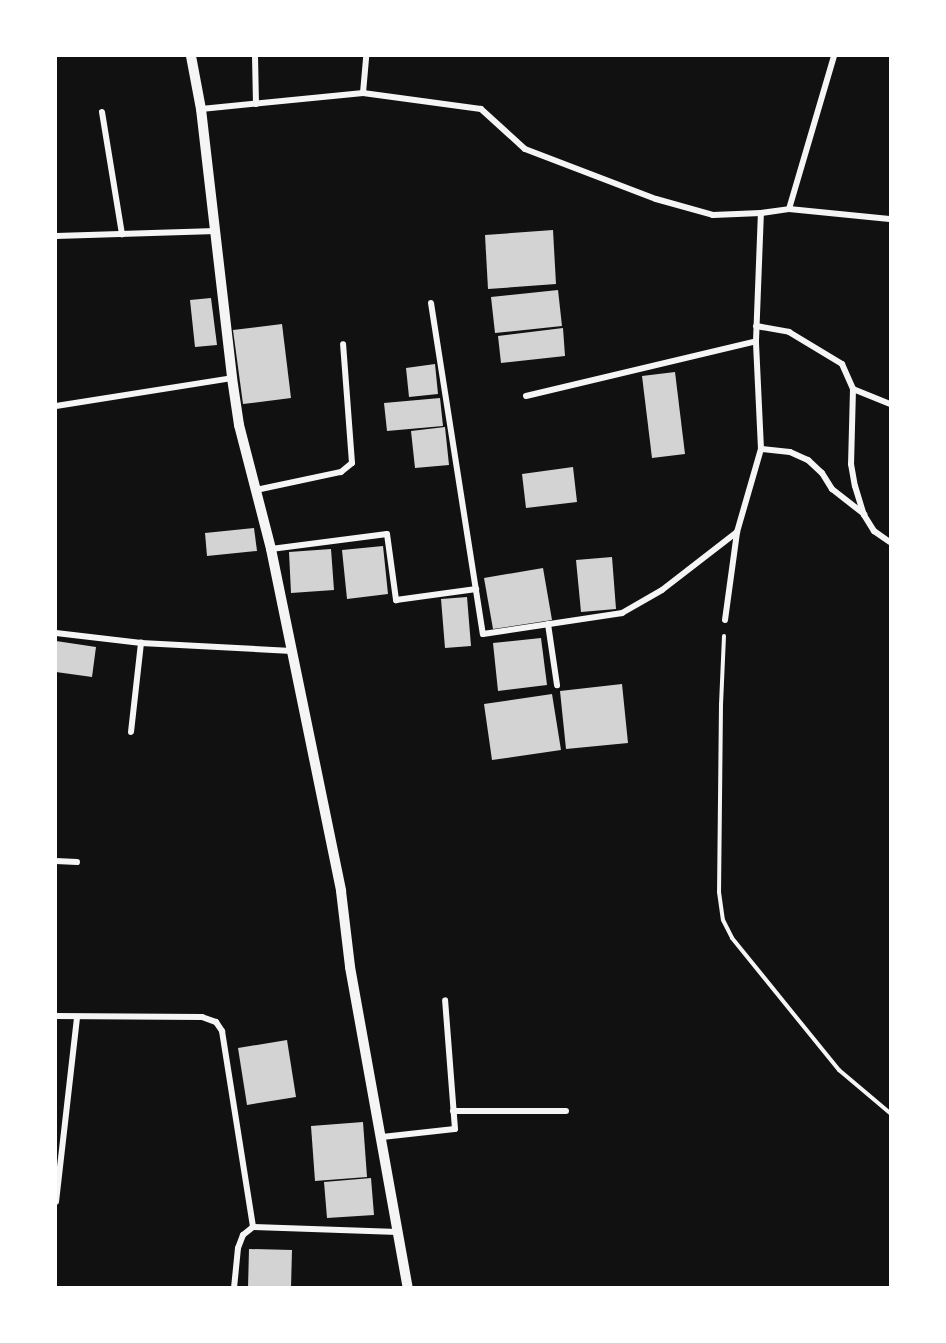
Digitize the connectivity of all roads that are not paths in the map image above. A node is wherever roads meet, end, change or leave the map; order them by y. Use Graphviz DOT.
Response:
graph roads {
  1 [pos="191,56"];
  2 [pos="255,56"];
  3 [pos="366,56"];
  4 [pos="834,56"];
  5 [pos="363,93"];
  6 [pos="256,104"];
  7 [pos="201,110"];
  8 [pos="102,112"];
  9 [pos="789,209"];
  10 [pos="761,213"];
  11 [pos="891,219"];
  12 [pos="216,231"];
  13 [pos="122,234"];
  14 [pos="56,236"];
  15 [pos="431,303"];
  16 [pos="756,326"];
  17 [pos="756,341"];
  18 [pos="343,344"];
  19 [pos="232,378"];
  20 [pos="853,389"];
  21 [pos="526,396"];
  22 [pos="891,404"];
  23 [pos="56,406"];
  24 [pos="761,449"];
  25 [pos="256,490"];
  26 [pos="864,515"];
  27 [pos="737,532"];
  28 [pos="891,542"];
  29 [pos="271,549"];
  30 [pos="476,589"];
  31 [pos="725,620"];
  32 [pos="548,624"];
  33 [pos="56,633"];
  34 [pos="141,643"];
  35 [pos="292,651"];
  36 [pos="557,685"];
  37 [pos="130,732"];
  38 [pos="56,861"];
  39 [pos="77,862"];
  40 [pos="445,1000"];
  41 [pos="56,1016"];
  42 [pos="77,1018"];
  43 [pos="453,1112"];
  44 [pos="567,1112"];
  45 [pos="382,1137"];
  46 [pos="57,1176"];
  47 [pos="56,1202"];
  48 [pos="253,1227"];
  49 [pos="398,1232"];
  50 [pos="234,1287"];
  51 [pos="408,1287"];
  1 -- 7 [label="street"];
  2 -- 6 [label="street"];
  3 -- 5 [label="street"];
  4 -- 9 [label="street"];
  5 -- 6 [label="street"];
  5 -- 10 [label="street"];
  6 -- 7 [label="street"];
  7 -- 12 [label="street"];
  8 -- 13 [label="street"];
  9 -- 10 [label="street"];
  9 -- 11 [label="street"];
  10 -- 16 [label="street"];
  12 -- 13 [label="street"];
  12 -- 19 [label="street"];
  13 -- 14 [label="street"];
  15 -- 30 [label="street"];
  16 -- 17 [label="street"];
  16 -- 20 [label="street"];
  17 -- 21 [label="street"];
  17 -- 24 [label="street"];
  18 -- 25 [label="street"];
  19 -- 23 [label="street"];
  19 -- 25 [label="street"];
  20 -- 22 [label="street"];
  20 -- 26 [label="street"];
  24 -- 26 [label="street"];
  24 -- 27 [label="street"];
  25 -- 29 [label="street"];
  26 -- 28 [label="street"];
  27 -- 31 [label="street"];
  27 -- 32 [label="street"];
  29 -- 30 [label="street"];
  29 -- 35 [label="street"];
  30 -- 32 [label="street"];
  32 -- 36 [label="street"];
  33 -- 34 [label="street"];
  34 -- 35 [label="street"];
  34 -- 37 [label="street"];
  35 -- 45 [label="street"];
  38 -- 39 [label="street"];
  40 -- 43 [label="street"];
  41 -- 42 [label="street"];
  42 -- 46 [label="street"];
  42 -- 48 [label="street"];
  43 -- 44 [label="street"];
  43 -- 45 [label="street"];
  45 -- 49 [label="street"];
  46 -- 47 [label="street"];
  48 -- 49 [label="street"];
  48 -- 50 [label="street"];
  49 -- 51 [label="street"];
}
